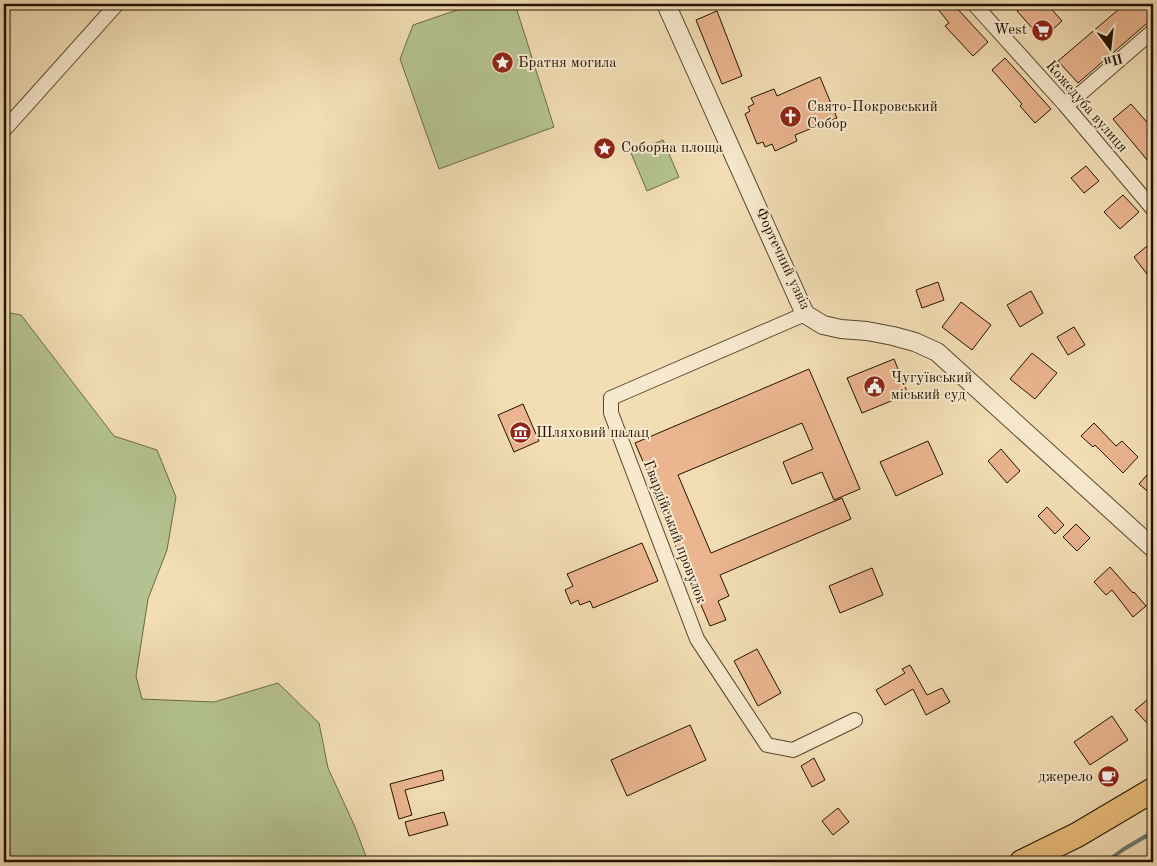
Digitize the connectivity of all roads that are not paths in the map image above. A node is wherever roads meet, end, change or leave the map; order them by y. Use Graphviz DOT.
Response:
graph roads {
  1 [pos="117,4"];
  2 [pos="666,4"];
  3 [pos="974,4"];
  4 [pos="1153,31"];
  5 [pos="1066,106"];
  6 [pos="4,130"];
  7 [pos="1153,209"];
  8 [pos="805,314"];
  9 [pos="1153,548"];
  10 [pos="856,720"];
  11 [pos="1153,790"];
  12 [pos="1022,862"];
  1 -- 6 [label="street"];
  2 -- 8 [label="street, Фортечний узвіз"];
  3 -- 5 [label="street, Кожедуба вулиця"];
  4 -- 5 [label="street"];
  5 -- 7 [label="street, Кожедуба вулиця"];
  8 -- 9 [label="street, Фортечний узвіз"];
  8 -- 10 [label="street, Гвардійський провулок"];
  11 -- 12 [label="highway"];
}
